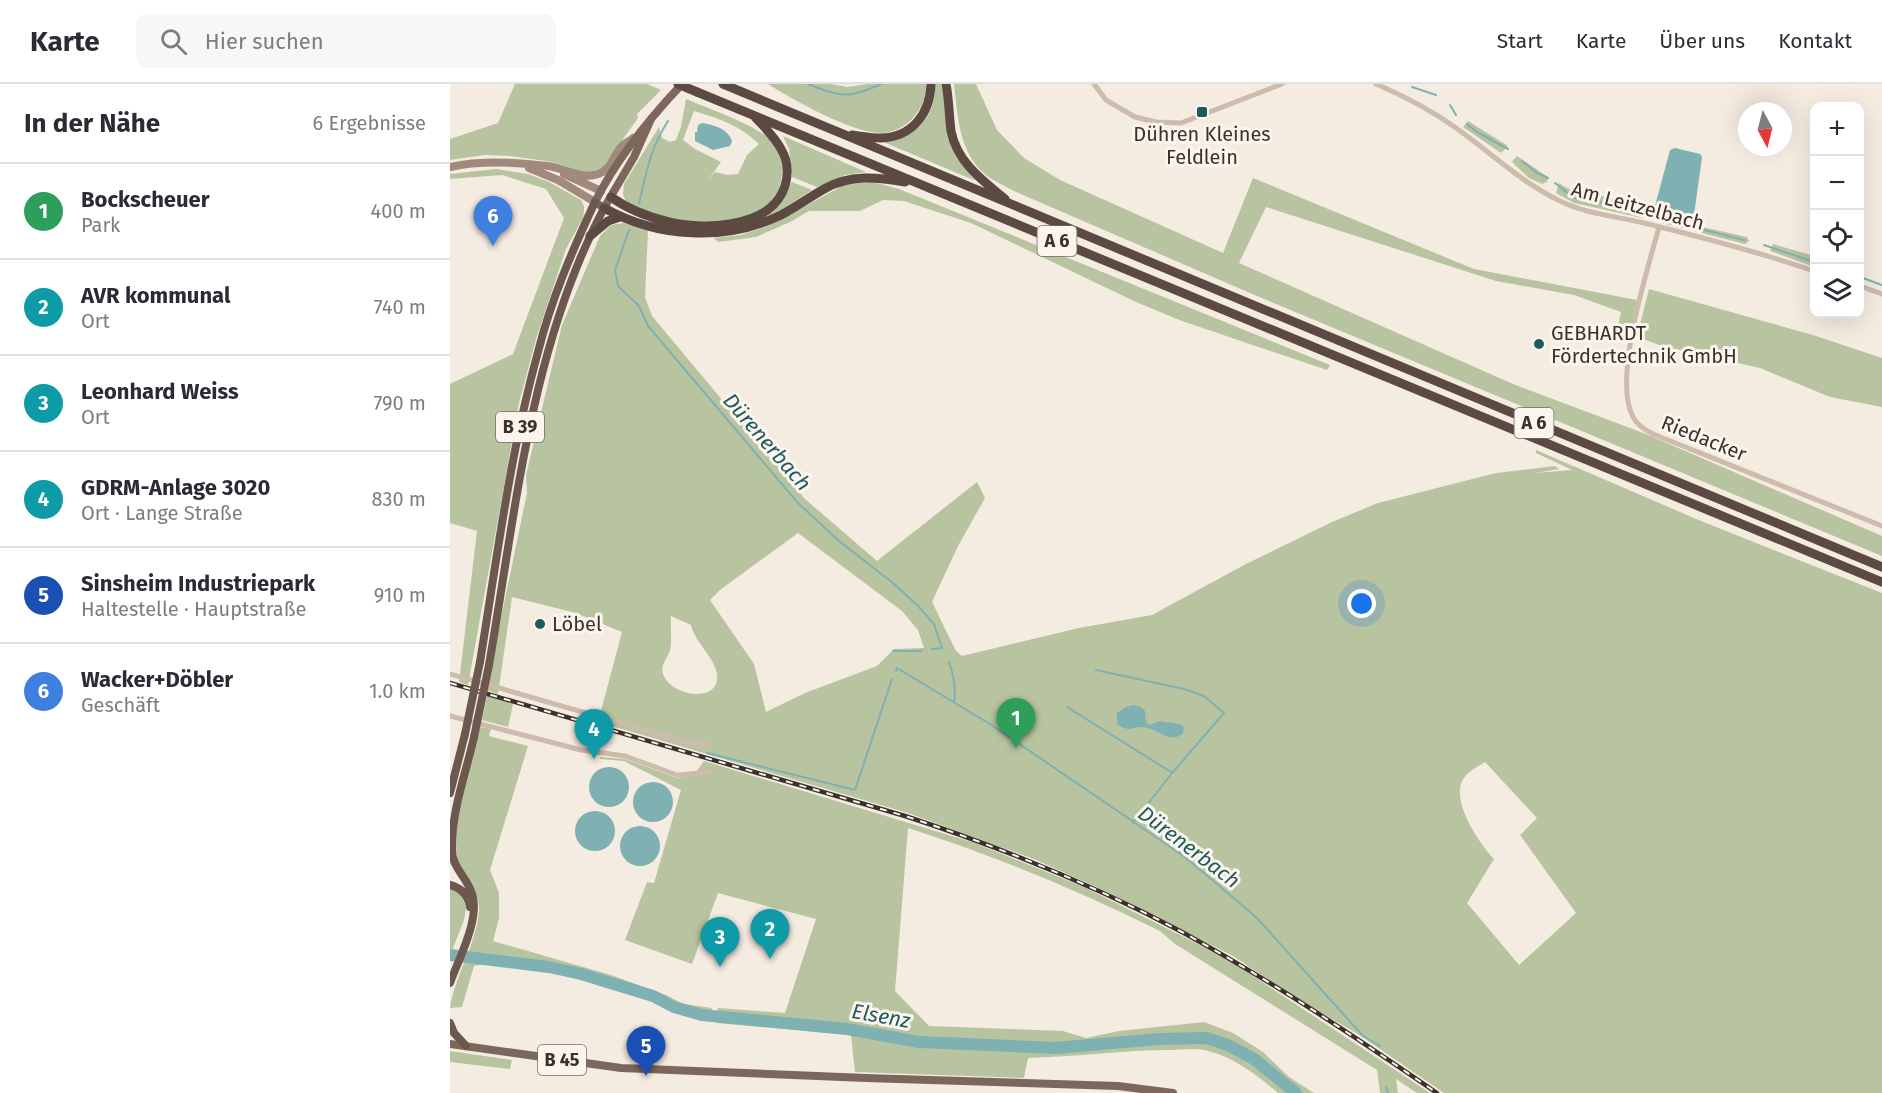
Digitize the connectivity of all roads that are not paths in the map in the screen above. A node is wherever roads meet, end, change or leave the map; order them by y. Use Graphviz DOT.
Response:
graph roads {
  1 [pos="678,84"];
  2 [pos="682,84"];
  3 [pos="723,84"];
  4 [pos="931,84"];
  5 [pos="946,84"];
  6 [pos="1094,84"];
  7 [pos="1282,84"];
  8 [pos="1376,84"];
  9 [pos="753,115"];
  10 [pos="651,119"];
  11 [pos="840,133"];
  12 [pos="637,136"];
  13 [pos="523,165"];
  14 [pos="532,166"];
  15 [pos="450,167"];
  16 [pos="922,185"];
  17 [pos="601,191"];
  18 [pos="611,197"];
  19 [pos="595,202"];
  20 [pos="1014,206"];
  21 [pos="604,208"];
  22 [pos="620,217"];
  23 [pos="1659,227"];
  24 [pos="590,236"];
  25 [pos="1810,269"];
  26 [pos="1864,287"];
  27 [pos="1882,294"];
  28 [pos="1882,526"];
  29 [pos="1882,567"];
  30 [pos="1882,582"];
  31 [pos="450,674"];
  32 [pos="450,716"];
  33 [pos="708,744"];
  34 [pos="711,772"];
  35 [pos="450,793"];
  36 [pos="455,815"];
  37 [pos="450,827"];
  38 [pos="450,885"];
  39 [pos="473,918"];
  40 [pos="450,983"];
  41 [pos="450,1023"];
  42 [pos="450,1044"];
  43 [pos="466,1046"];
  44 [pos="1173,1093"];
  1 -- 9 [label="highway, A 6, bridge"];
  2 -- 10 [label="main road, B 39"];
  3 -- 11 [label="highway, A 6"];
  4 -- 11 [label="highway"];
  5 -- 20 [label="highway"];
  6 -- 7 [label="street"];
  8 -- 23 [label="street, Am Leitzelbach"];
  9 -- 16 [label="highway, A 6"];
  9 -- 18 [label="highway"];
  10 -- 12 [label="main road, B 39"];
  10 -- 18 [label="main road, B 39"];
  11 -- 20 [label="highway, A 6"];
  12 -- 14 [label="main road"];
  12 -- 17 [label="main road, B 39"];
  13 -- 14 [label="main road"];
  13 -- 15 [label="main road"];
  13 -- 19 [label="main road"];
  14 -- 17 [label="main road"];
  16 -- 22 [label="highway"];
  16 -- 30 [label="highway, A 6"];
  17 -- 18 [label="main road"];
  17 -- 19 [label="main road, B 39"];
  18 -- 21 [label="main road, B 39"];
  19 -- 21 [label="main road"];
  19 -- 35 [label="highway, B 39, bridge"];
  20 -- 29 [label="highway, A 6"];
  21 -- 22 [label="highway"];
  21 -- 24 [label="highway, B 39"];
  22 -- 24 [label="highway"];
  23 -- 25 [label="street, Am Leitzelbach"];
  23 -- 28 [label="street, Riedacker"];
  24 -- 36 [label="highway, B 39, bridge"];
  26 -- 27 [label="street"];
  31 -- 33 [label="street"];
  32 -- 34 [label="street"];
  36 -- 37 [label="highway"];
  36 -- 39 [label="highway, B 39"];
  38 -- 39 [label="highway"];
  39 -- 40 [label="highway, B 39"];
  41 -- 43 [label="highway"];
  42 -- 43 [label="main road, B 45"];
  43 -- 44 [label="main road, B 45"];
}
